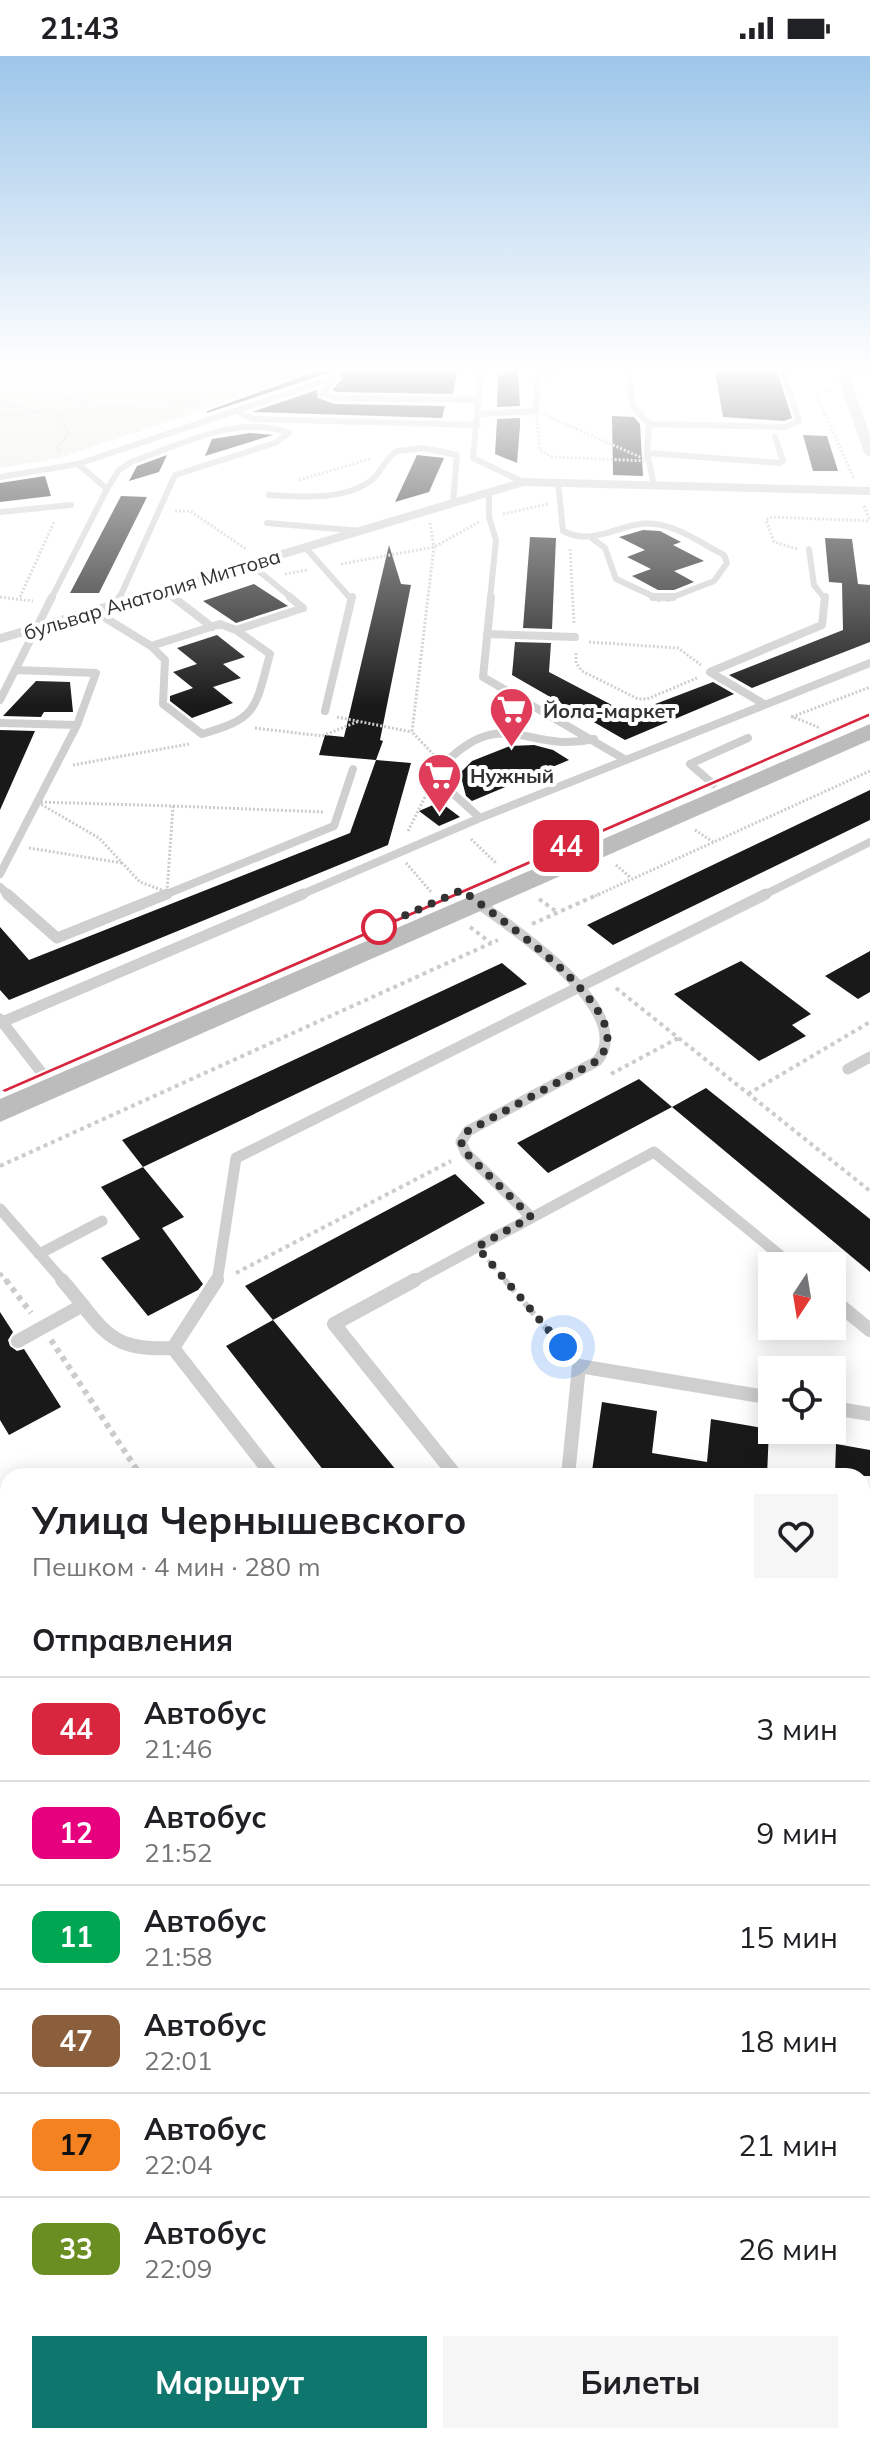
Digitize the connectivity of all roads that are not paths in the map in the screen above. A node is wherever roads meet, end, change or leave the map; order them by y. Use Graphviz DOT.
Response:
graph roads {
  1 [pos="99,482"];
  2 [pos="111,482"];
  3 [pos="172,482"];
  4 [pos="368,482"];
  5 [pos="455,482"];
  6 [pos="522,482"];
  7 [pos="558,482"];
  8 [pos="572,482"];
  9 [pos="654,485"];
  10 [pos="107,489"];
  11 [pos="865,491"];
  12 [pos="489,492"];
  13 [pos="269,495"];
  14 [pos="453,503"];
  15 [pos="71,505"];
  16 [pos="0,512"];
  17 [pos="267,523"];
  18 [pos="361,531"];
  19 [pos="593,539"];
  20 [pos="305,547"];
  21 [pos="809,549"];
  22 [pos="256,562"];
  23 [pos="164,590"];
  24 [pos="117,604"];
  25 [pos="94,611"];
  26 [pos="212,627"];
  27 [pos="38,628"];
  28 [pos="236,630"];
  29 [pos="487,634"];
  30 [pos="575,637"];
  31 [pos="0,639"];
  32 [pos="151,646"];
  33 [pos="870,663"];
  34 [pos="16,670"];
  35 [pos="0,700"];
  36 [pos="764,704"];
  37 [pos="325,711"];
  38 [pos="870,715"];
  39 [pos="0,723"];
  40 [pos="77,725"];
  41 [pos="870,731"];
  42 [pos="748,738"];
  43 [pos="594,739"];
  44 [pos="626,760"];
  45 [pos="353,769"];
  46 [pos="713,784"];
  47 [pos="480,818"];
  48 [pos="870,842"];
  49 [pos="0,874"];
  50 [pos="0,887"];
  51 [pos="167,892"];
  52 [pos="177,901"];
  53 [pos="468,905"];
  54 [pos="198,922"];
  55 [pos="208,933"];
  56 [pos="578,985"];
  57 [pos="1,1021"];
  58 [pos="870,1057"];
  59 [pos="848,1069"];
  60 [pos="41,1072"];
  61 [pos="0,1090"];
  62 [pos="0,1111"];
  63 [pos="2,1214"];
  64 [pos="531,1217"];
  65 [pos="102,1221"];
  66 [pos="776,1252"];
  67 [pos="39,1254"];
  68 [pos="83,1305"];
  69 [pos="846,1310"];
  70 [pos="870,1330"];
  71 [pos="18,1341"];
  72 [pos="173,1348"];
  73 [pos="758,1396"];
  74 [pos="846,1410"];
  75 [pos="870,1414"];
  76 [pos="267,1468"];
  77 [pos="450,1468"];
  78 [pos="569,1468"];
  1 -- 10 [label="lane"];
  2 -- 10 [label="lane"];
  3 -- 24 [label="lane"];
  4 -- 13 [label="lane"];
  5 -- 14 [label="lane"];
  6 -- 12 [label="street, бульвар Анатолия Миттова"];
  7 -- 19 [label="lane"];
  8 -- 9 [label="street, бульвар Анатолия Миттова"];
  9 -- 11 [label="street, бульвар Анатолия Миттова"];
  10 -- 27 [label="lane"];
  12 -- 14 [label="street, бульвар Анатолия Миттова"];
  12 -- 29 [label="lane"];
  14 -- 18 [label="street, бульвар Анатолия Миттова"];
  15 -- 16 [label="lane"];
  17 -- 18 [label="lane"];
  18 -- 20 [label="street, бульвар Анатолия Миттова"];
  19 -- 19 [label="lane"];
  20 -- 22 [label="street, бульвар Анатолия Миттова"];
  20 -- 37 [label="lane"];
  21 -- 36 [label="lane"];
  22 -- 23 [label="street, бульвар Анатолия Миттова"];
  22 -- 28 [label="lane"];
  23 -- 24 [label="street, бульвар Анатолия Миттова"];
  23 -- 26 [label="lane"];
  24 -- 25 [label="street, бульвар Анатолия Миттова"];
  25 -- 27 [label="street, бульвар Анатолия Миттова"];
  25 -- 32 [label="lane"];
  26 -- 28 [label="lane"];
  26 -- 32 [label="lane"];
  27 -- 31 [label="street, бульвар Анатолия Миттова"];
  27 -- 34 [label="lane"];
  28 -- 32 [label="lane"];
  29 -- 30 [label="lane"];
  29 -- 43 [label="lane"];
  33 -- 36 [label="lane"];
  34 -- 35 [label="lane"];
  34 -- 40 [label="lane"];
  36 -- 44 [label="lane"];
  38 -- 46 [label="main road"];
  39 -- 40 [label="lane"];
  40 -- 49 [label="lane"];
  41 -- 53 [label="main road"];
  42 -- 46 [label="lane"];
  43 -- 44 [label="lane"];
  43 -- 47 [label="lane"];
  44 -- 47 [label="lane"];
  45 -- 51 [label="lane"];
  46 -- 53 [label="main road"];
  47 -- 55 [label="lane"];
  48 -- 56 [label="lane"];
  50 -- 51 [label="lane"];
  51 -- 52 [label="lane"];
  53 -- 56 [label="lane"];
  53 -- 60 [label="main road"];
  53 -- 62 [label="main road"];
  54 -- 55 [label="lane"];
  55 -- 57 [label="lane"];
  56 -- 64 [label="lane"];
  56 -- 72 [label="lane"];
  57 -- 60 [label="lane"];
  58 -- 59 [label="lane"];
  60 -- 61 [label="main road"];
  63 -- 67 [label="lane"];
  64 -- 66 [label="lane"];
  64 -- 77 [label="lane"];
  65 -- 67 [label="lane"];
  67 -- 68 [label="lane"];
  68 -- 71 [label="lane"];
  68 -- 72 [label="lane"];
  69 -- 70 [label="lane"];
  72 -- 76 [label="lane"];
  73 -- 78 [label="lane"];
  74 -- 75 [label="lane"];
}
